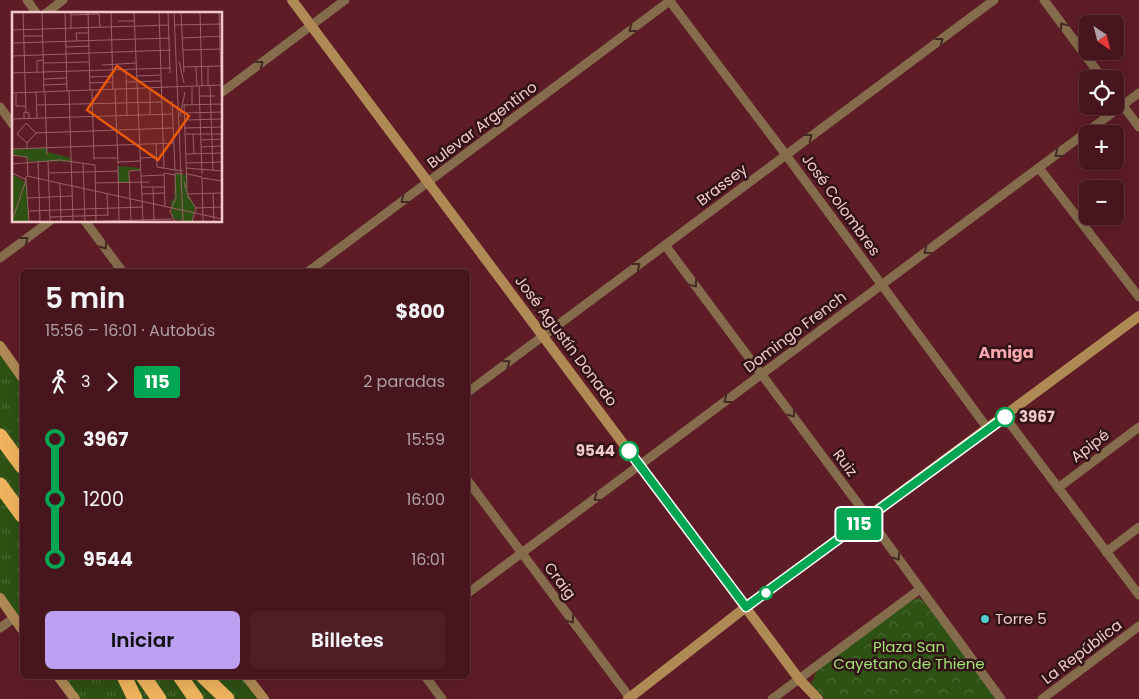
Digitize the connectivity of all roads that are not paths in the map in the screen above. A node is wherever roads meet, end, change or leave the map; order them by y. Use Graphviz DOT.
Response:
graph roads {
  1 [pos="27,0"];
  2 [pos="63,0"];
  3 [pos="292,0"];
  4 [pos="345,0"];
  5 [pos="670,0"];
  6 [pos="994,0"];
  7 [pos="1044,0"];
  8 [pos="36,12"];
  9 [pos="48,12"];
  10 [pos="311,25"];
  11 [pos="1096,70"];
  12 [pos="222,92"];
  13 [pos="1139,93"];
  14 [pos="1124,104"];
  15 [pos="0,108"];
  16 [pos="1124,108"];
  17 [pos="1109,115"];
  18 [pos="12,123"];
  19 [pos="1139,128"];
  20 [pos="786,154"];
  21 [pos="1039,168"];
  22 [pos="428,182"];
  23 [pos="49,222"];
  24 [pos="86,222"];
  25 [pos="664,245"];
  26 [pos="0,258"];
  27 [pos="121,269"];
  28 [pos="313,269"];
  29 [pos="882,284"];
  30 [pos="1139,297"];
  31 [pos="1139,316"];
  32 [pos="543,336"];
  33 [pos="0,346"];
  34 [pos="20,374"];
  35 [pos="762,374"];
  36 [pos="470,391"];
  37 [pos="1005,417"];
  38 [pos="1139,427"];
  39 [pos="988,429"];
  40 [pos="0,436"];
  41 [pos="20,463"];
  42 [pos="640,466"];
  43 [pos="470,484"];
  44 [pos="0,485"];
  45 [pos="1058,488"];
  46 [pos="20,512"];
  47 [pos="868,517"];
  48 [pos="1139,528"];
  49 [pos="1106,552"];
  50 [pos="521,553"];
  51 [pos="920,589"];
  52 [pos="470,591"];
  53 [pos="1139,595"];
  54 [pos="0,598"];
  55 [pos="746,607"];
  56 [pos="14,618"];
  57 [pos="20,626"];
  58 [pos="1139,626"];
  59 [pos="0,628"];
  60 [pos="60,679"];
  61 [pos="125,679"];
  62 [pos="144,679"];
  63 [pos="182,679"];
  64 [pos="205,679"];
  65 [pos="248,679"];
  66 [pos="427,679"];
  67 [pos="799,679"];
  68 [pos="72,698"];
  69 [pos="629,698"];
  70 [pos="135,699"];
  71 [pos="160,699"];
  72 [pos="196,699"];
  73 [pos="227,699"];
  74 [pos="264,699"];
  75 [pos="442,699"];
  76 [pos="772,699"];
  77 [pos="818,699"];
  78 [pos="1001,699"];
  79 [pos="1042,699"];
  1 -- 8 [label="street"];
  2 -- 9 [label="street"];
  3 -- 10 [label="street, José Agustín Donado"];
  4 -- 10 [label="street"];
  5 -- 20 [label="street, José Colombres"];
  5 -- 22 [label="street, Bulevar Argentino, one-way"];
  20 -- 6 [label="street, Brassey, one-way"];
  11 -- 7 [label="street, one-way"];
  12 -- 10 [label="street, one-way"];
  10 -- 22 [label="street, José Agustín Donado"];
  13 -- 14 [label="street, Domingo French"];
  15 -- 18 [label="street"];
  16 -- 19 [label="street"];
  17 -- 21 [label="street, Domingo French, one-way"];
  20 -- 25 [label="street, Brassey"];
  20 -- 29 [label="street, José Colombres"];
  21 -- 29 [label="street, Domingo French, one-way"];
  21 -- 30 [label="street"];
  22 -- 28 [label="street, Bulevar Argentino, one-way"];
  22 -- 32 [label="street, José Agustín Donado"];
  26 -- 23 [label="street, one-way"];
  24 -- 27 [label="street, one-way"];
  32 -- 25 [label="street, Brassey, one-way"];
  25 -- 35 [label="street, Ruiz, one-way"];
  29 -- 35 [label="street, Domingo French"];
  29 -- 39 [label="street, José Colombres"];
  31 -- 37 [label="street"];
  36 -- 32 [label="street, Brassey, one-way"];
  32 -- 42 [label="street, José Agustín Donado"];
  33 -- 34 [label="street"];
  35 -- 42 [label="street, Domingo French, one-way"];
  35 -- 47 [label="street, Ruiz, one-way"];
  37 -- 39 [label="street"];
  37 -- 45 [label="street"];
  38 -- 45 [label="street, Apipé"];
  39 -- 47 [label="street"];
  40 -- 41 [label="highway"];
  42 -- 50 [label="street, Domingo French, one-way"];
  42 -- 55 [label="street, José Agustín Donado"];
  43 -- 50 [label="street, Craig"];
  44 -- 46 [label="highway"];
  45 -- 49 [label="street"];
  47 -- 51 [label="street, Ruiz, one-way"];
  47 -- 55 [label="street"];
  48 -- 49 [label="street"];
  49 -- 53 [label="street"];
  50 -- 52 [label="street, Domingo French"];
  50 -- 69 [label="street, Craig, one-way"];
  51 -- 67 [label="street"];
  51 -- 78 [label="street, Ruiz"];
  54 -- 56 [label="street"];
  55 -- 67 [label="street, José Agustín Donado"];
  55 -- 69 [label="street"];
  56 -- 57 [label="street"];
  56 -- 59 [label="street"];
  58 -- 79 [label="street, La República"];
  60 -- 68 [label="street"];
  61 -- 70 [label="highway"];
  62 -- 71 [label="highway"];
  63 -- 72 [label="highway"];
  64 -- 73 [label="highway"];
  65 -- 74 [label="street"];
  66 -- 75 [label="street"];
  67 -- 76 [label="street"];
  67 -- 77 [label="street, José Agustín Donado"];
}
